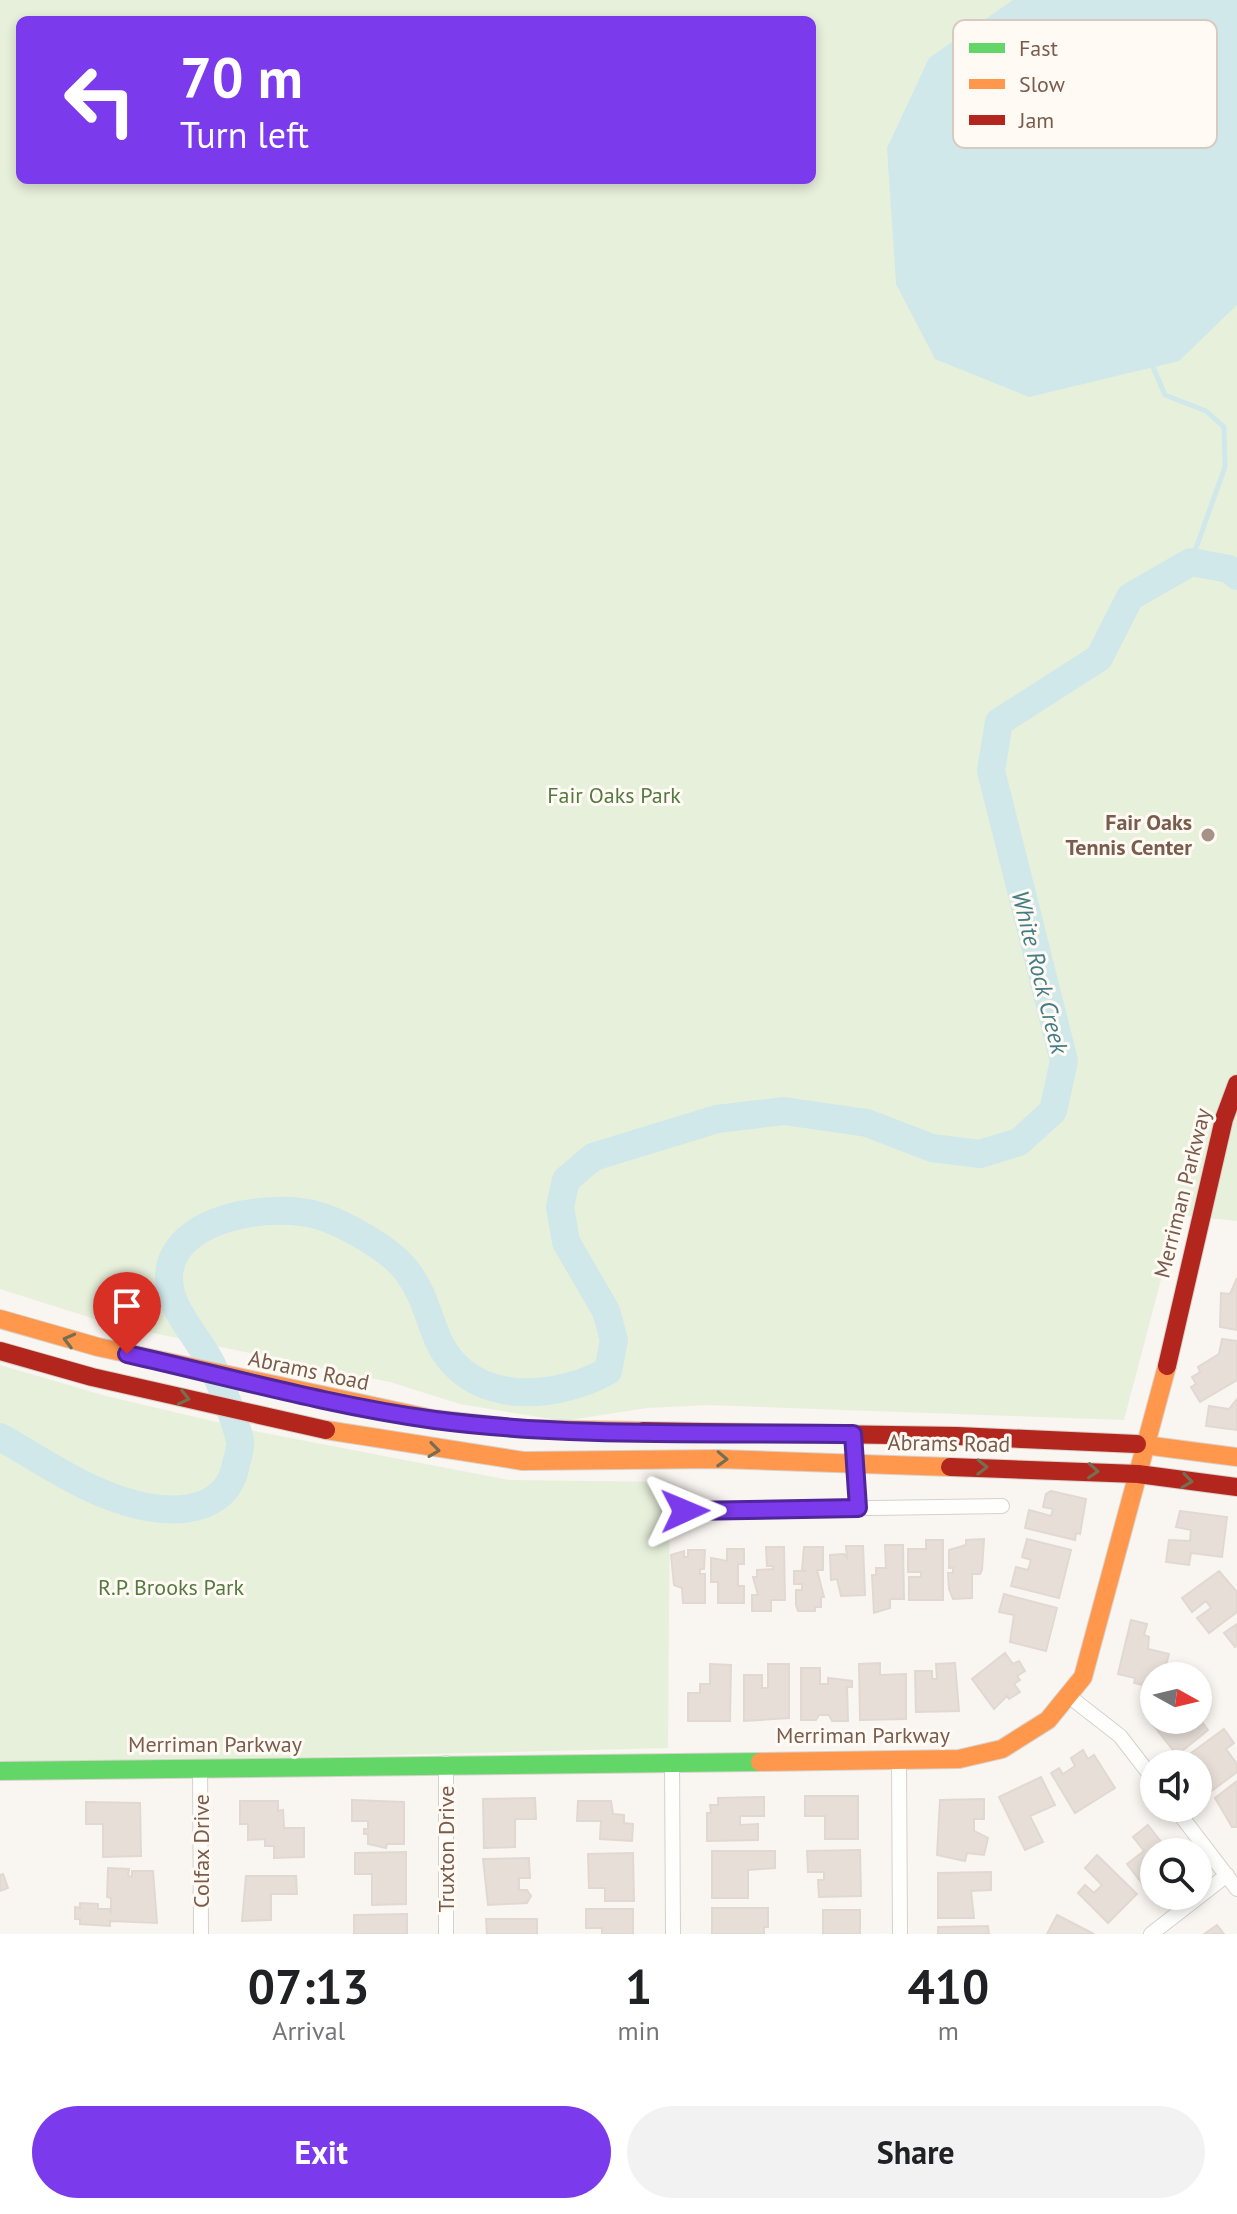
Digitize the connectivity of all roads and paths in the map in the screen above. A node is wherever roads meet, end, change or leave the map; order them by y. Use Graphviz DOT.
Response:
graph roads {
  1 [pos="1237,1084"];
  2 [pos="0,1319"];
  3 [pos="0,1351"];
  4 [pos="853,1434"];
  5 [pos="1145,1444"];
  6 [pos="1237,1457"];
  7 [pos="854,1466"];
  8 [pos="1138,1474"];
  9 [pos="1237,1487"];
  10 [pos="1002,1506"];
  11 [pos="858,1508"];
  12 [pos="685,1511"];
  13 [pos="1070,1697"];
  14 [pos="899,1761"];
  15 [pos="672,1762"];
  16 [pos="1140,1762"];
  17 [pos="446,1763"];
  18 [pos="200,1768"];
  19 [pos="0,1771"];
  20 [pos="1186,1822"];
  21 [pos="1227,1875"];
  22 [pos="1237,1889"];
  23 [pos="201,1934"];
  24 [pos="446,1934"];
  25 [pos="673,1934"];
  26 [pos="900,1934"];
  27 [pos="1151,1934"];
  1 -- 5 [label="main road, Merriman Parkway"];
  4 -- 2 [label="main road, Abrams Road, one-way"];
  3 -- 7 [label="main road, Abrams Road, one-way"];
  4 -- 5 [label="main road, Abrams Road"];
  4 -- 7 [label="main road"];
  5 -- 6 [label="main road, Abrams Road"];
  5 -- 8 [label="main road, Merriman Parkway"];
  7 -- 8 [label="main road, Abrams Road, one-way"];
  7 -- 11 [label="street"];
  8 -- 9 [label="main road, Abrams Road, one-way"];
  8 -- 13 [label="main road, Merriman Parkway"];
  10 -- 11 [label="street"];
  11 -- 12 [label="street"];
  13 -- 14 [label="main road, Merriman Parkway"];
  13 -- 16 [label="street"];
  14 -- 15 [label="main road, Merriman Parkway"];
  14 -- 26 [label="street"];
  15 -- 17 [label="main road, Merriman Parkway"];
  15 -- 25 [label="street"];
  17 -- 18 [label="main road, Merriman Parkway"];
  17 -- 24 [label="street, Truxton Drive"];
  18 -- 19 [label="main road, Merriman Parkway"];
  18 -- 23 [label="street, Colfax Drive"];
  20 -- 21 [label="street"];
  21 -- 22 [label="street"];
  21 -- 27 [label="street"];
}
